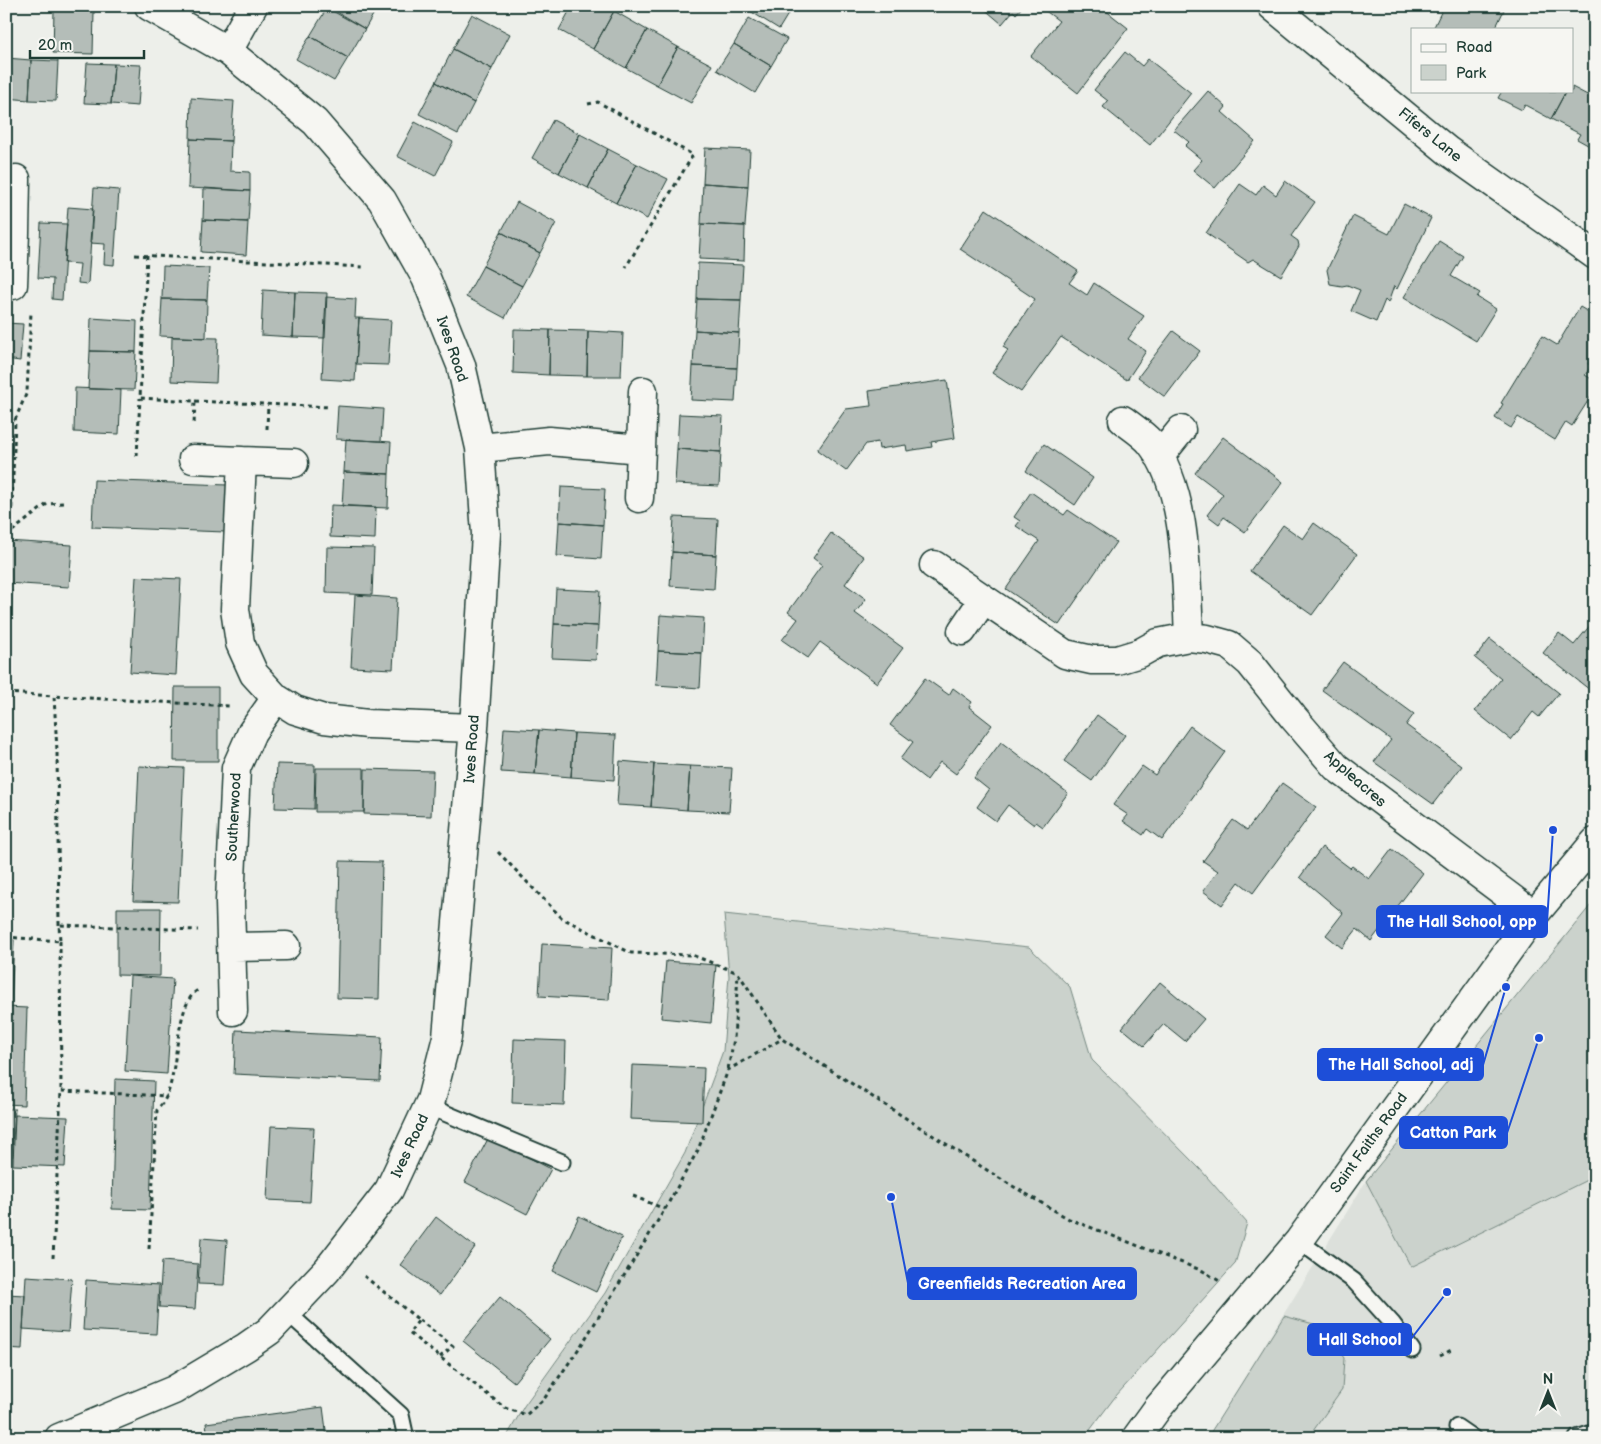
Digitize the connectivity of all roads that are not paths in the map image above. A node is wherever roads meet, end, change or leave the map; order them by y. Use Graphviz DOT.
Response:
graph roads {
  1 [pos="149,6"];
  2 [pos="254,6"];
  3 [pos="1272,6"];
  4 [pos="228,51"];
  5 [pos="16,179"];
  6 [pos="10,233"];
  7 [pos="1595,255"];
  8 [pos="13,285"];
  9 [pos="643,391"];
  10 [pos="1123,420"];
  11 [pos="1181,430"];
  12 [pos="480,448"];
  13 [pos="641,449"];
  14 [pos="1158,455"];
  15 [pos="193,459"];
  16 [pos="242,461"];
  17 [pos="294,463"];
  18 [pos="639,498"];
  19 [pos="934,565"];
  20 [pos="983,600"];
  21 [pos="962,631"];
  22 [pos="1189,637"];
  23 [pos="276,698"];
  24 [pos="474,728"];
  25 [pos="1595,842"];
  26 [pos="1534,915"];
  27 [pos="232,939"];
  28 [pos="286,946"];
  29 [pos="233,1012"];
  30 [pos="428,1106"];
  31 [pos="562,1162"];
  32 [pos="1299,1241"];
  33 [pos="288,1312"];
  34 [pos="1412,1350"];
  35 [pos="1457,1427"];
  36 [pos="1595,1432"];
  37 [pos="59,1438"];
  38 [pos="406,1438"];
  39 [pos="1136,1438"];
  40 [pos="1474,1438"];
  41 [pos="1577,1438"];
  1 -- 4 [label="street, Ives Road"];
  2 -- 4 [label="street"];
  3 -- 7 [label="street, Fifers Lane"];
  4 -- 12 [label="street, Ives Road"];
  5 -- 6 [label="street"];
  6 -- 8 [label="street"];
  9 -- 13 [label="street"];
  10 -- 14 [label="street"];
  11 -- 14 [label="street"];
  12 -- 13 [label="street"];
  12 -- 24 [label="street, Ives Road"];
  13 -- 18 [label="street"];
  14 -- 22 [label="street"];
  15 -- 16 [label="street"];
  16 -- 17 [label="street"];
  16 -- 23 [label="street"];
  19 -- 20 [label="street, Appleacres"];
  20 -- 21 [label="street"];
  20 -- 22 [label="street, Appleacres"];
  22 -- 26 [label="street, Appleacres"];
  23 -- 24 [label="street"];
  23 -- 27 [label="street, Southerwood"];
  24 -- 30 [label="street, Ives Road"];
  25 -- 26 [label="street, Saint Faiths Road"];
  26 -- 32 [label="street, Saint Faiths Road"];
  27 -- 28 [label="street"];
  27 -- 29 [label="street, Southerwood"];
  30 -- 31 [label="lane"];
  30 -- 33 [label="street, Ives Road"];
  32 -- 34 [label="lane"];
  32 -- 39 [label="street, Saint Faiths Road"];
  33 -- 37 [label="street, Ives Road"];
  33 -- 38 [label="lane"];
  35 -- 40 [label="lane"];
  36 -- 41 [label="lane"];
}
